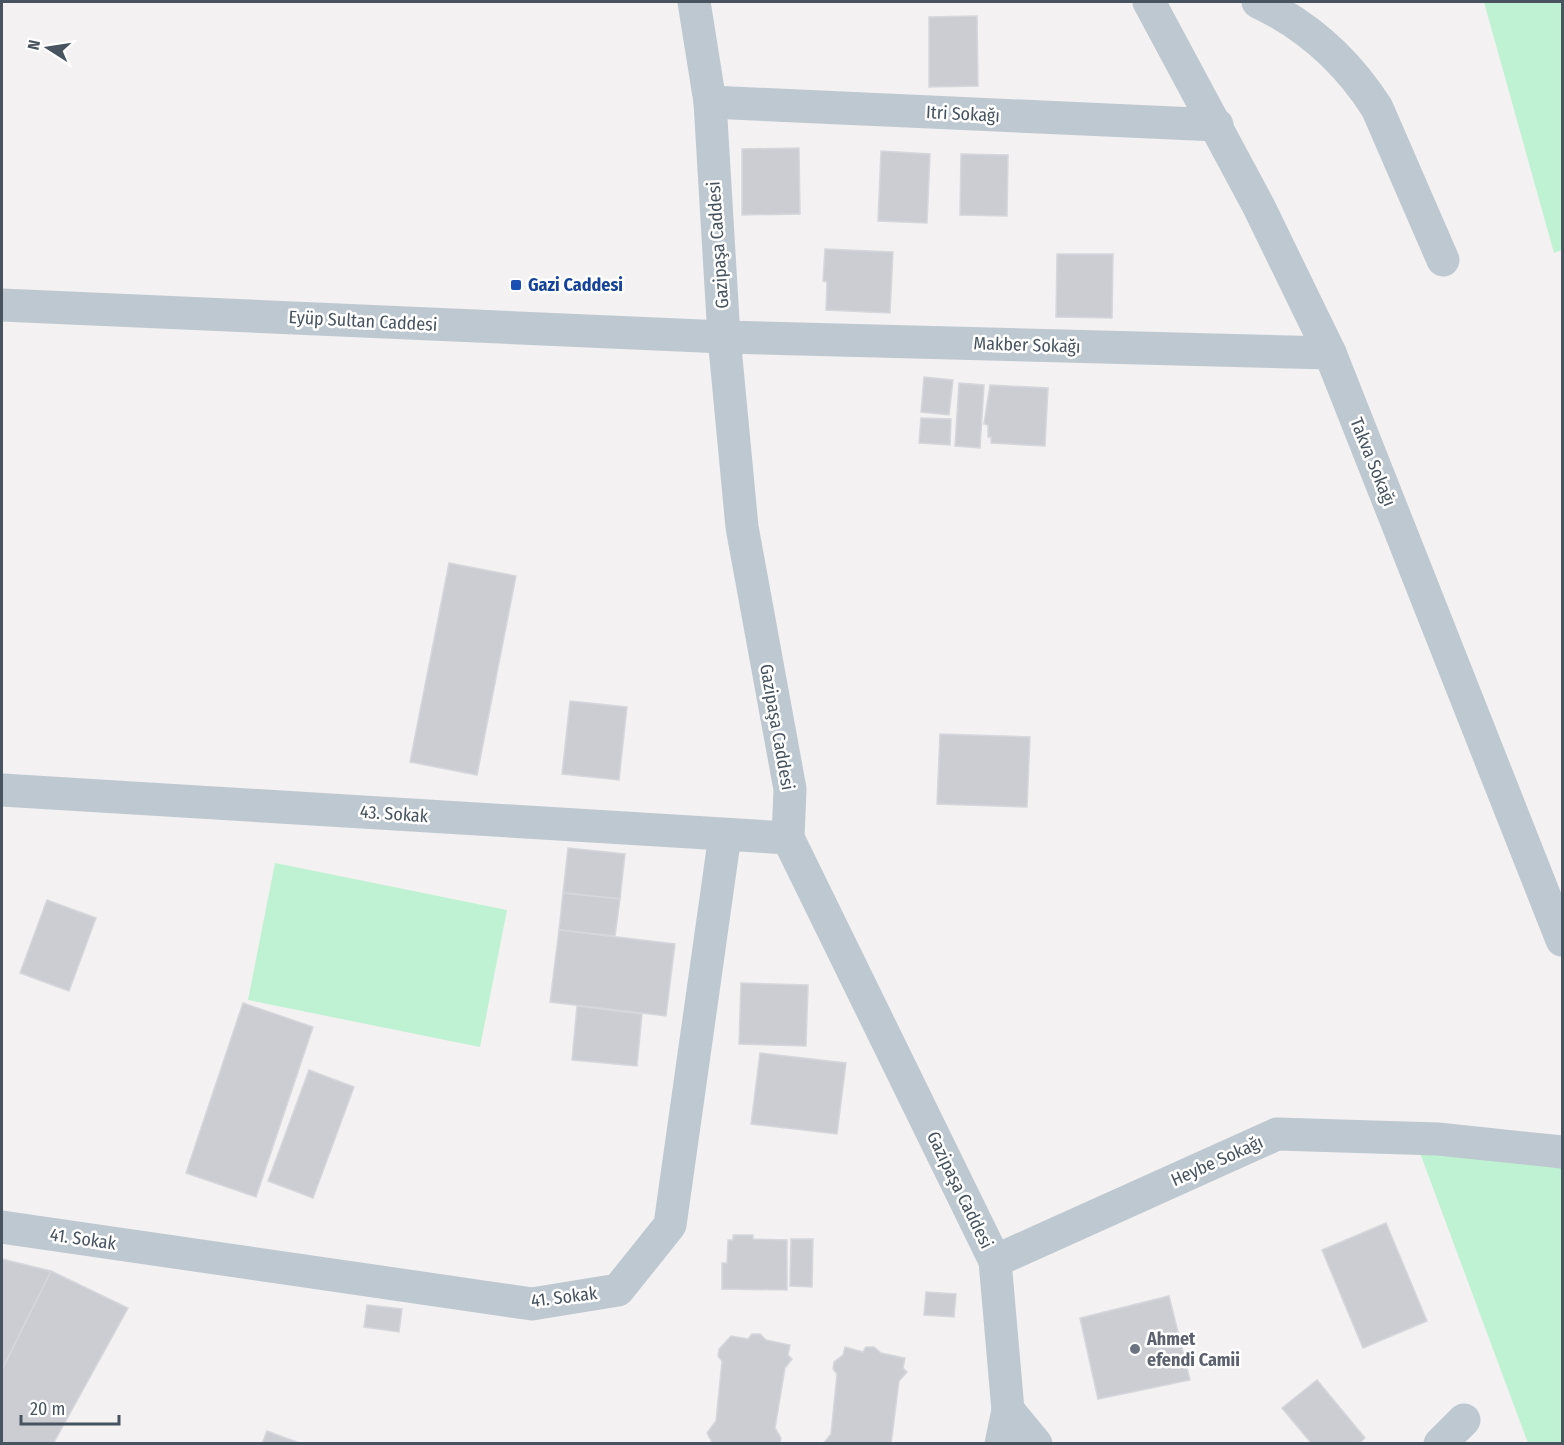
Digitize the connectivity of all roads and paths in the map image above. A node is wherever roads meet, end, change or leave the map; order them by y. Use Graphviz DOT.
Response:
graph roads {
  1 [pos="694,2"];
  2 [pos="1149,2"];
  3 [pos="1258,2"];
  4 [pos="710,102"];
  5 [pos="1217,125"];
  6 [pos="1443,260"];
  7 [pos="2,305"];
  8 [pos="724,337"];
  9 [pos="1330,353"];
  10 [pos="2,790"];
  11 [pos="725,835"];
  12 [pos="788,838"];
  13 [pos="1563,940"];
  14 [pos="1563,1152"];
  15 [pos="2,1227"];
  16 [pos="995,1261"];
  17 [pos="1008,1410"];
  18 [pos="1464,1420"];
  19 [pos="1001,1443"];
  20 [pos="1036,1443"];
  21 [pos="1440,1443"];
  1 -- 4 [label="street, Gazipaşa Caddesi"];
  2 -- 5 [label="street, Takva Sokağı"];
  3 -- 6 [label="street"];
  4 -- 5 [label="street, Itri Sokağı"];
  4 -- 8 [label="street, Gazipaşa Caddesi"];
  5 -- 9 [label="street, Takva Sokağı"];
  7 -- 8 [label="street, Eyüp Sultan Caddesi"];
  8 -- 9 [label="street, Makber Sokağı"];
  8 -- 12 [label="street, Gazipaşa Caddesi"];
  9 -- 13 [label="street, Takva Sokağı"];
  10 -- 11 [label="street, 43. Sokak"];
  11 -- 12 [label="street, 43. Sokak"];
  11 -- 15 [label="street, 41. Sokak"];
  12 -- 16 [label="street, Gazipaşa Caddesi"];
  14 -- 16 [label="street, Heybe Sokağı"];
  16 -- 17 [label="street, Gazipaşa Caddesi"];
  17 -- 19 [label="street, Gazipaşa Caddesi"];
  17 -- 20 [label="street"];
  18 -- 21 [label="street"];
}
